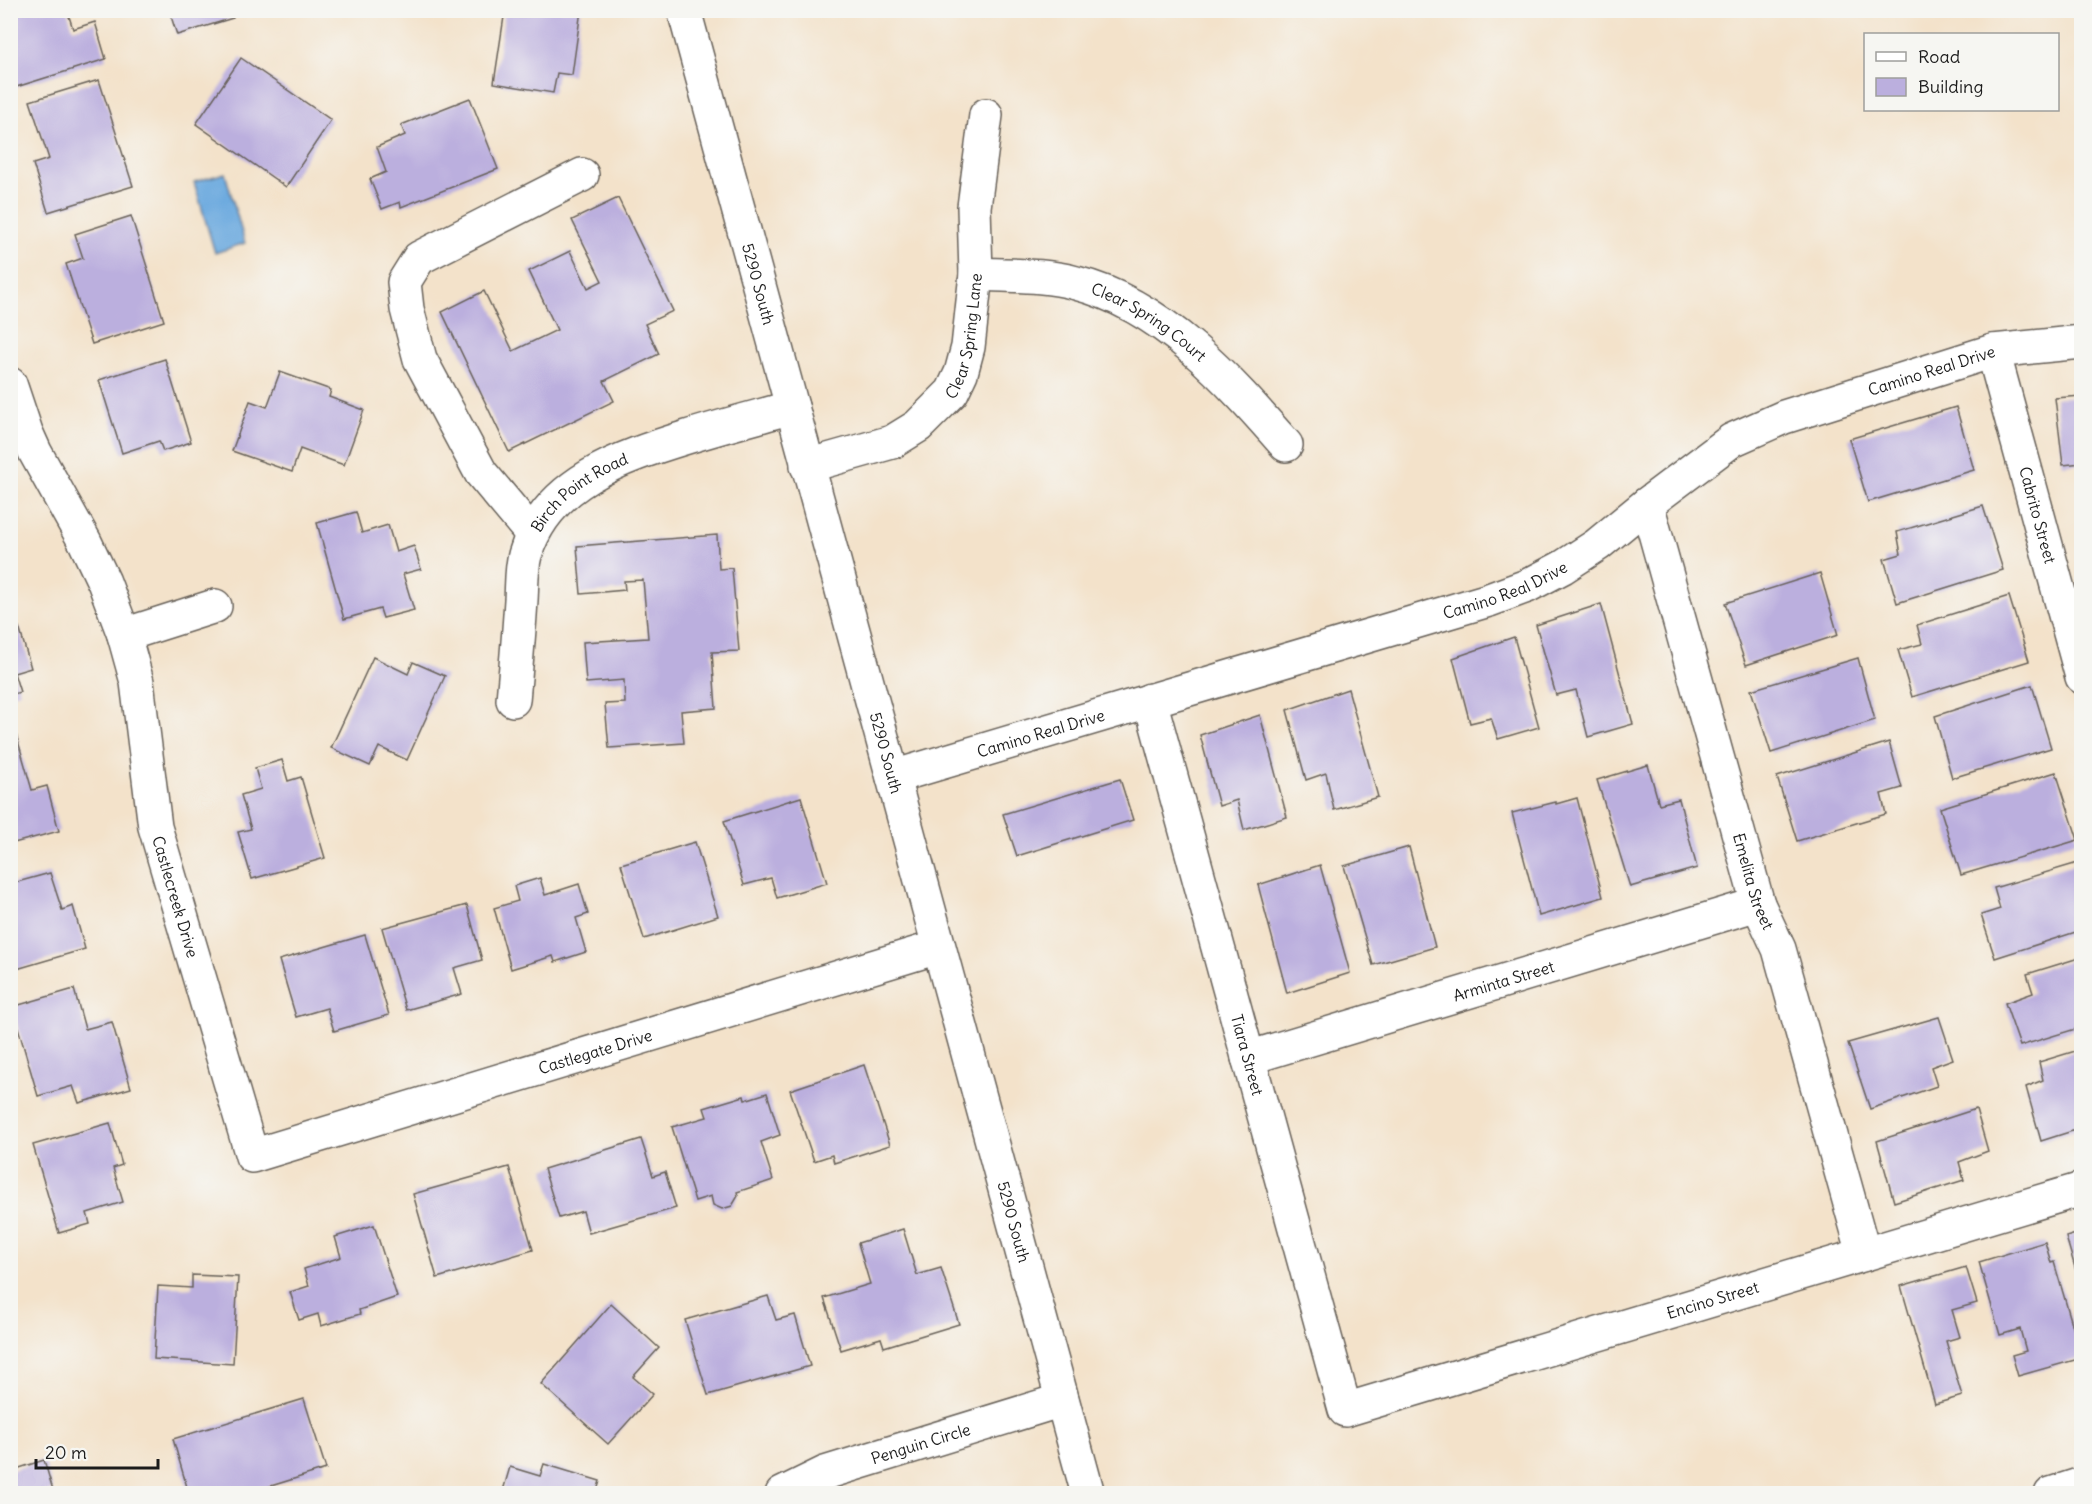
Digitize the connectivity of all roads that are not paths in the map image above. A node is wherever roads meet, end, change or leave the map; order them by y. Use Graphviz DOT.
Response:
graph roads {
  1 [pos="684,10"];
  2 [pos="986,115"];
  3 [pos="582,175"];
  4 [pos="976,274"];
  5 [pos="2082,342"];
  6 [pos="1993,351"];
  7 [pos="10,384"];
  8 [pos="792,407"];
  9 [pos="1286,445"];
  10 [pos="807,466"];
  11 [pos="1647,504"];
  12 [pos="532,534"];
  13 [pos="215,606"];
  14 [pos="124,634"];
  15 [pos="2082,677"];
  16 [pos="513,700"];
  17 [pos="1150,700"];
  18 [pos="893,777"];
  19 [pos="1758,904"];
  20 [pos="938,947"];
  21 [pos="1248,1058"];
  22 [pos="252,1156"];
  23 [pos="2082,1189"];
  24 [pos="1864,1254"];
  25 [pos="1062,1400"];
  26 [pos="1345,1410"];
  27 [pos="2082,1484"];
  28 [pos="782,1494"];
  29 [pos="1088,1494"];
  30 [pos="2051,1494"];
  1 -- 8 [label="street, 5290 South"];
  2 -- 4 [label="street, Clear Spring Lane"];
  3 -- 12 [label="street"];
  4 -- 9 [label="street, Clear Spring Court"];
  4 -- 10 [label="street, Clear Spring Lane"];
  5 -- 6 [label="street, Camino Real Drive"];
  6 -- 11 [label="street, Camino Real Drive"];
  6 -- 15 [label="street, Cabrito Street"];
  7 -- 14 [label="street, Castlecreek Drive"];
  8 -- 10 [label="street, 5290 South"];
  8 -- 12 [label="street, Birch Point Road"];
  10 -- 18 [label="street, 5290 South"];
  11 -- 17 [label="street, Camino Real Drive"];
  11 -- 19 [label="street, Emelita Street"];
  12 -- 16 [label="street, Birch Point Road"];
  13 -- 14 [label="street"];
  14 -- 22 [label="street, Castlecreek Drive"];
  17 -- 18 [label="street, Camino Real Drive"];
  17 -- 21 [label="street, Tiara Street"];
  18 -- 20 [label="street, 5290 South"];
  19 -- 21 [label="street, Arminta Street"];
  19 -- 24 [label="street, Emelita Street"];
  20 -- 22 [label="street, Castlegate Drive"];
  20 -- 25 [label="street, 5290 South"];
  21 -- 26 [label="street, Tiara Street"];
  23 -- 24 [label="street, Encino Street"];
  24 -- 26 [label="street, Encino Street"];
  25 -- 28 [label="street, Penguin Circle"];
  25 -- 29 [label="street, 5290 South"];
  27 -- 30 [label="street"];
}
